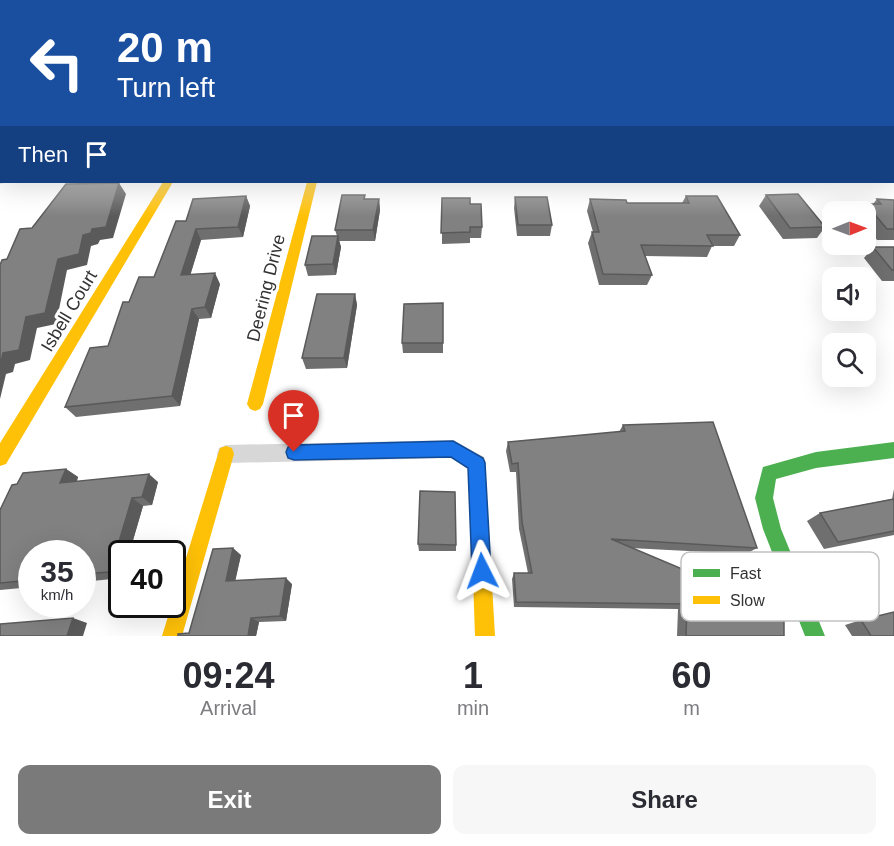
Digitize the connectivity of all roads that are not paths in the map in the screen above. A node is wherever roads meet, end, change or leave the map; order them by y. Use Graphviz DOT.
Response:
graph roads {
  1 [pos="167,183"];
  2 [pos="312,183"];
  3 [pos="255,404"];
  4 [pos="894,450"];
  5 [pos="226,454"];
  6 [pos="0,458"];
  7 [pos="477,463"];
  8 [pos="781,552"];
  9 [pos="809,621"];
  10 [pos="172,636"];
  11 [pos="484,636"];
  12 [pos="815,636"];
  1 -- 6 [label="street, Isbell Court"];
  2 -- 3 [label="street, Deering Drive"];
  4 -- 8 [label="street"];
  5 -- 7 [label="lane"];
  5 -- 10 [label="street"];
  7 -- 11 [label="street"];
  9 -- 12 [label="street"];
}
